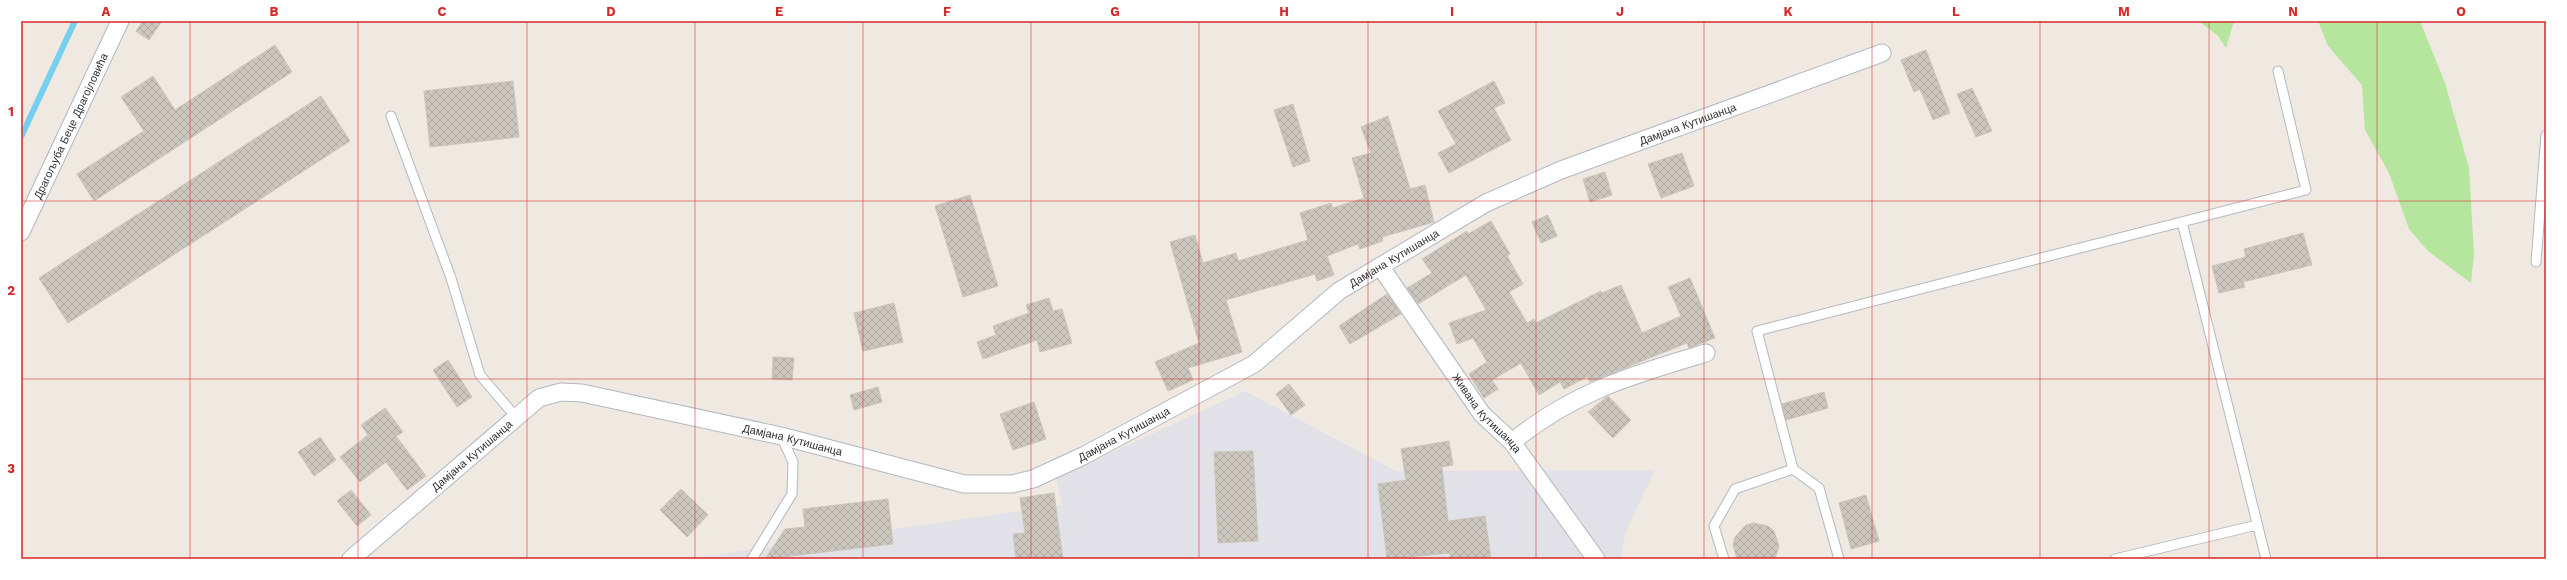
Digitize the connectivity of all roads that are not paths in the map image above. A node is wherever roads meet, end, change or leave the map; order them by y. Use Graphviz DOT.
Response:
graph roads {
  1 [pos="120,21"];
  2 [pos="1882,54"];
  3 [pos="2278,71"];
  4 [pos="391,116"];
  5 [pos="2546,135"];
  6 [pos="2182,222"];
  7 [pos="21,232"];
  8 [pos="2536,262"];
  9 [pos="1380,266"];
  10 [pos="1706,353"];
  11 [pos="516,417"];
  12 [pos="781,436"];
  13 [pos="1512,442"];
  14 [pos="1793,469"];
  15 [pos="2257,524"];
  16 [pos="351,559"];
  17 [pos="752,559"];
  18 [pos="1596,559"];
  19 [pos="1724,559"];
  20 [pos="1840,559"];
  21 [pos="2115,559"];
  22 [pos="2266,559"];
  1 -- 7 [label="street, Драгољуба Беце Драгојловића"];
  2 -- 9 [label="street, Дамјана Кутишанца"];
  3 -- 6 [label="lane"];
  4 -- 11 [label="lane"];
  5 -- 8 [label="lane"];
  6 -- 14 [label="lane"];
  6 -- 15 [label="lane"];
  9 -- 12 [label="street, Дамјана Кутишанца"];
  9 -- 13 [label="street, Живана Кутишанца"];
  10 -- 13 [label="street"];
  11 -- 12 [label="street, Дамјана Кутишанца"];
  11 -- 16 [label="street, Дамјана Кутишанца"];
  12 -- 17 [label="lane"];
  13 -- 18 [label="street, Живана Кутишанца"];
  14 -- 19 [label="lane"];
  14 -- 20 [label="lane"];
  15 -- 21 [label="lane"];
  15 -- 22 [label="lane"];
}
